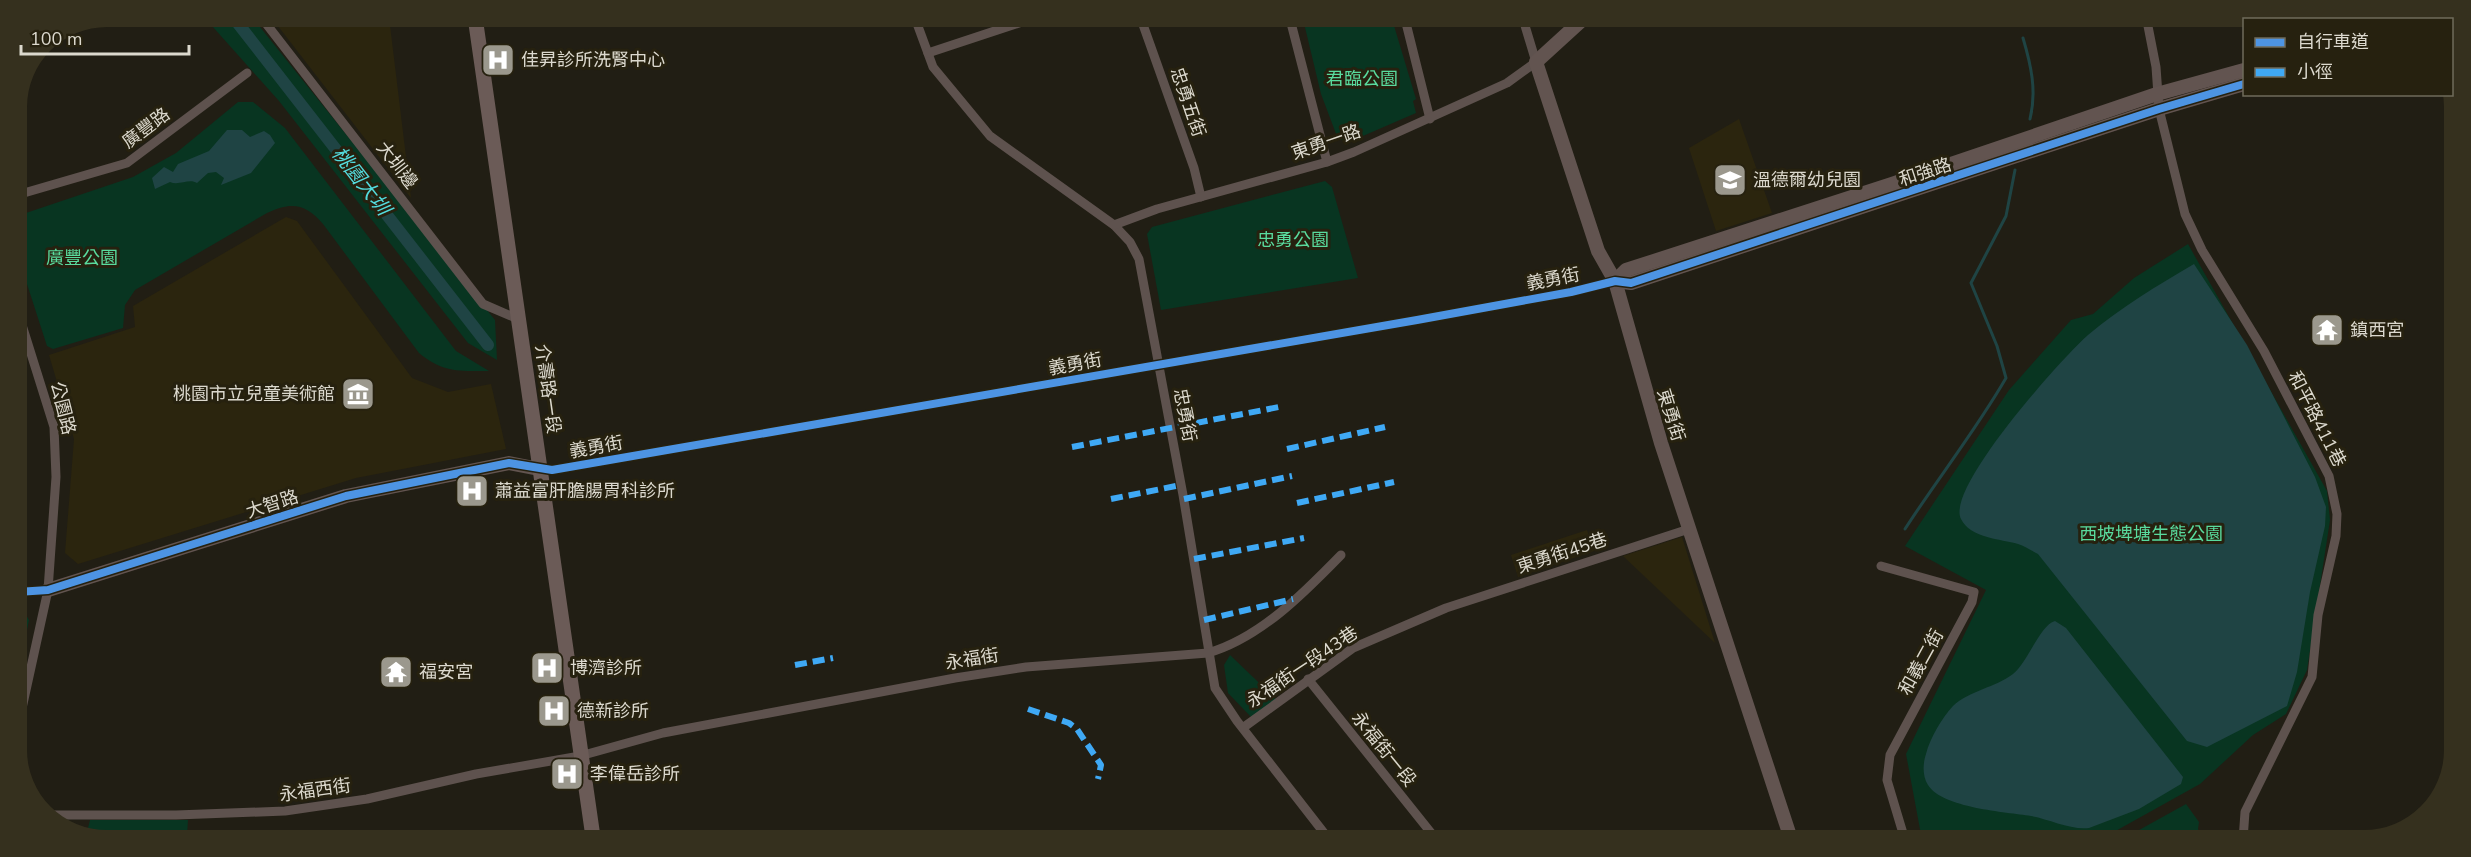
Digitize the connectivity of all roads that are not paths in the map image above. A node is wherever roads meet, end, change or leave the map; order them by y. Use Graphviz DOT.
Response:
graph roads {
  1 [pos="269,27"];
  2 [pos="476,27"];
  3 [pos="918,27"];
  4 [pos="1007,27"];
  5 [pos="1144,27"];
  6 [pos="1292,27"];
  7 [pos="1407,27"];
  8 [pos="1525,27"];
  9 [pos="1574,27"];
  10 [pos="2148,27"];
  11 [pos="928,53"];
  12 [pos="1536,62"];
  13 [pos="2243,70"];
  14 [pos="247,73"];
  15 [pos="2243,84"];
  16 [pos="2157,94"];
  17 [pos="2159,109"];
  18 [pos="1430,119"];
  19 [pos="1327,162"];
  20 [pos="27,192"];
  21 [pos="1201,197"];
  22 [pos="1114,225"];
  23 [pos="1615,281"];
  24 [pos="518,319"];
  25 [pos="27,344"];
  26 [pos="28,347"];
  27 [pos="1158,365"];
  28 [pos="539,469"];
  29 [pos="1689,530"];
  30 [pos="1341,555"];
  31 [pos="1881,566"];
  32 [pos="48,590"];
  33 [pos="27,591"];
  34 [pos="1446,608"];
  35 [pos="1208,653"];
  36 [pos="1308,680"];
  37 [pos="27,686"];
  38 [pos="1244,727"];
  39 [pos="580,756"];
  40 [pos="61,815"];
  41 [pos="592,830"];
  42 [pos="1322,830"];
  43 [pos="1429,830"];
  44 [pos="1788,830"];
  45 [pos="1902,830"];
  46 [pos="2243,830"];
  1 -- 24 [label="street, 大圳邊"];
  2 -- 24 [label="main road, 介壽路一段"];
  3 -- 11 [label="street, 忠勇街"];
  4 -- 11 [label="street"];
  5 -- 21 [label="street, 忠勇五街"];
  6 -- 19 [label="street"];
  7 -- 18 [label="street"];
  8 -- 12 [label="street"];
  9 -- 12 [label="street"];
  10 -- 16 [label="street, 和平路411巷"];
  11 -- 22 [label="street, 忠勇街"];
  12 -- 18 [label="street, 東勇一路"];
  12 -- 23 [label="street, 東勇街"];
  13 -- 16 [label="street, 和強路"];
  14 -- 20 [label="street, 廣豐路"];
  15 -- 17 [label="street, 和強路"];
  16 -- 17 [label="street, 和平路411巷"];
  16 -- 23 [label="street, 和強路"];
  17 -- 23 [label="street, 和強路"];
  17 -- 46 [label="street, 和平路411巷"];
  18 -- 19 [label="street, 東勇一路"];
  19 -- 21 [label="street, 東勇一路"];
  21 -- 22 [label="street, 東勇一路"];
  22 -- 27 [label="street, 忠勇街"];
  23 -- 27 [label="street, 義勇街"];
  23 -- 29 [label="street, 東勇街"];
  24 -- 28 [label="main road, 介壽路一段"];
  25 -- 26 [label="street, 公園路"];
  26 -- 32 [label="street, 公園路"];
  27 -- 28 [label="street, 義勇街"];
  27 -- 35 [label="street, 忠勇街"];
  28 -- 32 [label="street, 大智路"];
  28 -- 39 [label="main road, 介壽路一段"];
  29 -- 34 [label="street, 東勇街45巷"];
  29 -- 44 [label="street, 東勇街"];
  30 -- 35 [label="street, 永福街"];
  31 -- 45 [label="street, 和義二街"];
  32 -- 33 [label="street, 大智路"];
  32 -- 37 [label="street, 公園路"];
  34 -- 36 [label="street, 永福街一段43巷"];
  35 -- 38 [label="street, 忠勇街"];
  35 -- 39 [label="street, 永福街"];
  36 -- 38 [label="street, 永福街一段43巷"];
  36 -- 43 [label="street, 永福街一段"];
  38 -- 42 [label="street, 忠勇街"];
  39 -- 40 [label="street, 永福西街"];
  39 -- 41 [label="main road, 介壽路一段"];
}
